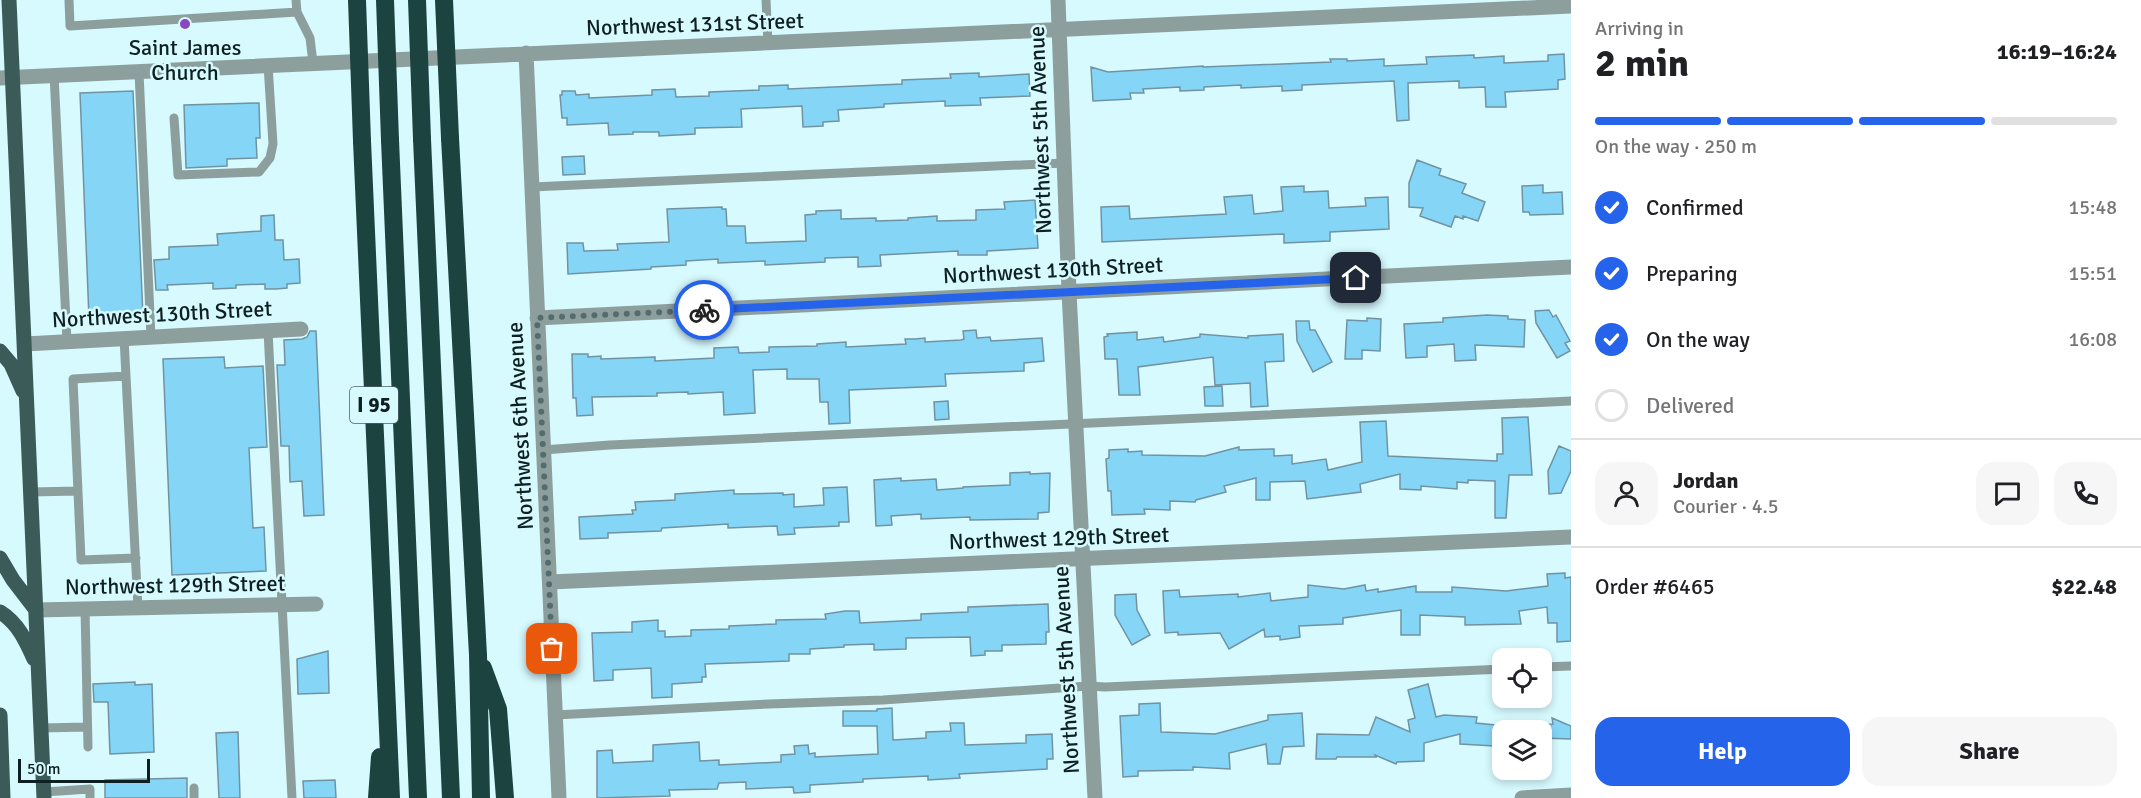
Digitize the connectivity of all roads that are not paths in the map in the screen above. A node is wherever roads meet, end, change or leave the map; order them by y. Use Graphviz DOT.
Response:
graph roads {
  1 [pos="9,0"];
  2 [pos="69,0"];
  3 [pos="296,0"];
  4 [pos="357,0"];
  5 [pos="385,0"];
  6 [pos="417,0"];
  7 [pos="444,0"];
  8 [pos="766,0"];
  9 [pos="1058,0"];
  10 [pos="1571,6"];
  11 [pos="297,12"];
  12 [pos="1059,30"];
  13 [pos="768,43"];
  14 [pos="526,53"];
  15 [pos="313,63"];
  16 [pos="268,65"];
  17 [pos="139,72"];
  18 [pos="54,74"];
  19 [pos="6,77"];
  20 [pos="174,118"];
  21 [pos="1064,163"];
  22 [pos="532,186"];
  23 [pos="1571,267"];
  24 [pos="1069,292"];
  25 [pos="537,318"];
  26 [pos="301,329"];
  27 [pos="268,331"];
  28 [pos="151,337"];
  29 [pos="124,338"];
  30 [pos="67,342"];
  31 [pos="25,344"];
  32 [pos="0,351"];
  33 [pos="126,376"];
  34 [pos="1571,401"];
  35 [pos="27,406"];
  36 [pos="1076,425"];
  37 [pos="543,450"];
  38 [pos="78,491"];
  39 [pos="30,492"];
  40 [pos="1571,537"];
  41 [pos="0,558"];
  42 [pos="136,558"];
  43 [pos="1083,560"];
  44 [pos="549,582"];
  45 [pos="316,604"];
  46 [pos="281,605"];
  47 [pos="138,608"];
  48 [pos="86,609"];
  49 [pos="36,610"];
  50 [pos="0,612"];
  51 [pos="478,655"];
  52 [pos="1571,666"];
  53 [pos="38,667"];
  54 [pos="1552,667"];
  55 [pos="386,669"];
  56 [pos="1492,670"];
  57 [pos="1089,686"];
  58 [pos="0,715"];
  59 [pos="555,715"];
  60 [pos="87,727"];
  61 [pos="41,728"];
  62 [pos="88,747"];
  63 [pos="194,788"];
  64 [pos="44,795"];
  65 [pos="1571,795"];
  66 [pos="3,798"];
  67 [pos="90,798"];
  68 [pos="194,798"];
  69 [pos="292,798"];
  70 [pos="377,798"];
  71 [pos="392,798"];
  72 [pos="418,798"];
  73 [pos="451,798"];
  74 [pos="481,798"];
  75 [pos="505,798"];
  76 [pos="559,798"];
  77 [pos="1095,798"];
  78 [pos="1522,798"];
  1 -- 19 [label="main road"];
  2 -- 11 [label="lane"];
  3 -- 11 [label="lane"];
  4 -- 55 [label="highway, I 95, bridge"];
  5 -- 72 [label="highway, bridge"];
  6 -- 73 [label="highway, bridge"];
  7 -- 51 [label="highway, bridge"];
  8 -- 13 [label="lane"];
  9 -- 12 [label="street, Northwest 5th Avenue"];
  10 -- 12 [label="street, Northwest 131st Street"];
  11 -- 15 [label="lane"];
  12 -- 13 [label="street, Northwest 131st Street"];
  12 -- 21 [label="street, Northwest 5th Avenue"];
  13 -- 14 [label="street, Northwest 131st Street"];
  14 -- 15 [label="street, Northwest 131st Street"];
  14 -- 22 [label="street, Northwest 6th Avenue"];
  15 -- 16 [label="street, Northwest 131st Street"];
  16 -- 17 [label="street, Northwest 131st Street"];
  16 -- 20 [label="lane"];
  17 -- 18 [label="street, Northwest 131st Street"];
  17 -- 28 [label="lane"];
  18 -- 19 [label="street, Northwest 131st Street"];
  18 -- 30 [label="lane"];
  19 -- 31 [label="main road"];
  21 -- 22 [label="lane"];
  21 -- 24 [label="street, Northwest 5th Avenue"];
  22 -- 25 [label="street, Northwest 6th Avenue"];
  23 -- 24 [label="street, Northwest 130th Street"];
  24 -- 25 [label="street, Northwest 130th Street"];
  24 -- 36 [label="street, Northwest 5th Avenue"];
  25 -- 37 [label="street, Northwest 6th Avenue"];
  26 -- 27 [label="street, Northwest 130th Street"];
  27 -- 28 [label="street, Northwest 130th Street"];
  27 -- 46 [label="lane"];
  28 -- 29 [label="street, Northwest 130th Street"];
  29 -- 30 [label="street, Northwest 130th Street"];
  29 -- 33 [label="lane"];
  30 -- 31 [label="street, Northwest 130th Street"];
  31 -- 35 [label="main road"];
  32 -- 35 [label="main road"];
  33 -- 38 [label="lane"];
  33 -- 42 [label="lane"];
  34 -- 36 [label="lane"];
  35 -- 39 [label="main road"];
  36 -- 37 [label="lane"];
  36 -- 43 [label="street, Northwest 5th Avenue"];
  37 -- 44 [label="street, Northwest 6th Avenue"];
  38 -- 39 [label="lane"];
  38 -- 42 [label="lane"];
  39 -- 49 [label="main road"];
  40 -- 43 [label="street, Northwest 129th Street"];
  41 -- 49 [label="main road"];
  42 -- 47 [label="lane"];
  43 -- 44 [label="street, Northwest 129th Street"];
  43 -- 57 [label="street, Northwest 5th Avenue"];
  44 -- 59 [label="street, Northwest 6th Avenue"];
  45 -- 46 [label="street, Northwest 129th Street"];
  46 -- 47 [label="street, Northwest 129th Street"];
  46 -- 69 [label="lane"];
  47 -- 48 [label="street, Northwest 129th Street"];
  48 -- 49 [label="street, Northwest 129th Street"];
  48 -- 60 [label="lane"];
  49 -- 53 [label="main road"];
  50 -- 53 [label="main road"];
  51 -- 74 [label="highway"];
  51 -- 75 [label="highway"];
  52 -- 54 [label="lane"];
  53 -- 61 [label="main road"];
  55 -- 70 [label="highway"];
  55 -- 71 [label="highway, I 95"];
  56 -- 57 [label="lane"];
  57 -- 59 [label="lane"];
  57 -- 77 [label="street, Northwest 5th Avenue"];
  58 -- 66 [label="main road"];
  59 -- 76 [label="street, Northwest 6th Avenue"];
  60 -- 61 [label="lane"];
  60 -- 62 [label="lane"];
  61 -- 64 [label="main road"];
  63 -- 68 [label="lane"];
  64 -- 67 [label="lane"];
  65 -- 78 [label="street"];
}
